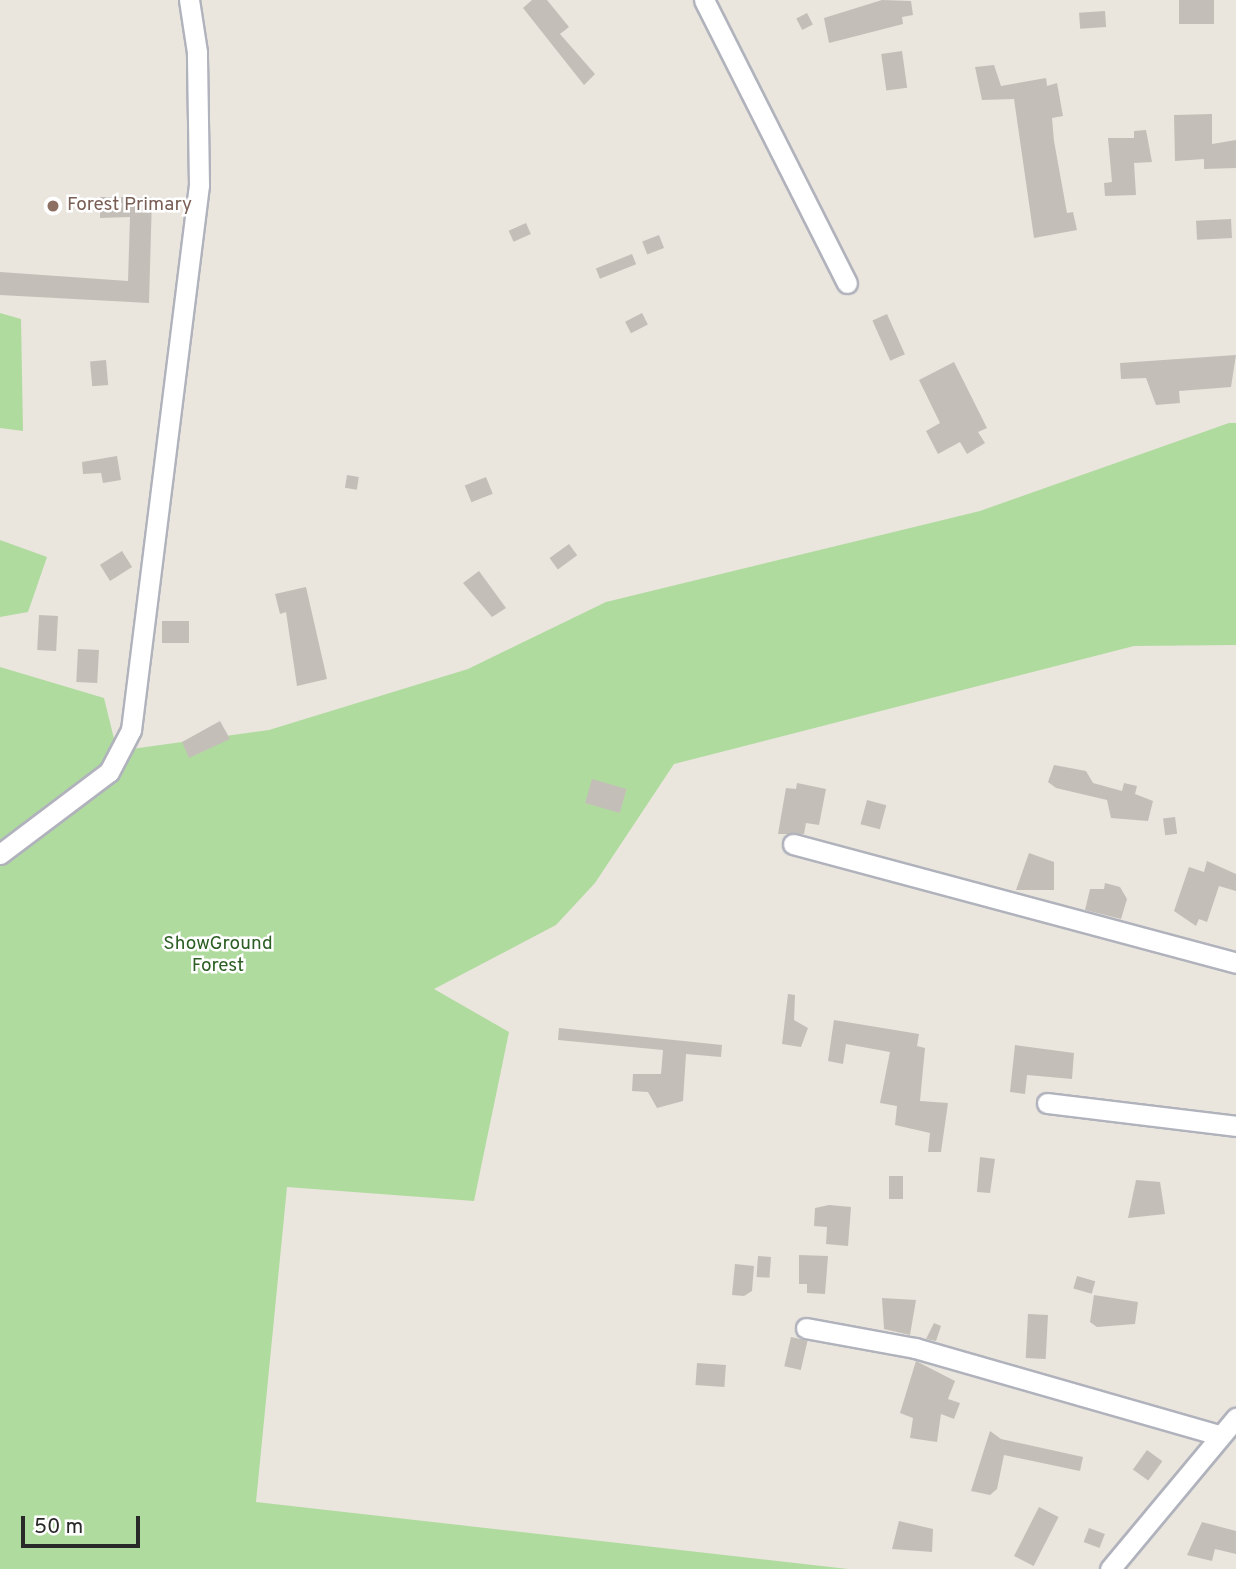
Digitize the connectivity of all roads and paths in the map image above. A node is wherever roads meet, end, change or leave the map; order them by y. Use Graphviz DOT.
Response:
graph roads {
  1 [pos="189,0"];
  2 [pos="704,0"];
  3 [pos="847,283"];
  4 [pos="793,844"];
  5 [pos="0,854"];
  6 [pos="1236,964"];
  7 [pos="1047,1104"];
  8 [pos="1236,1126"];
  9 [pos="806,1328"];
  10 [pos="1236,1418"];
  11 [pos="1219,1435"];
  12 [pos="1110,1569"];
  1 -- 5 [label="street"];
  2 -- 3 [label="street"];
  4 -- 6 [label="street"];
  7 -- 8 [label="street"];
  9 -- 11 [label="street"];
  10 -- 11 [label="street"];
  11 -- 12 [label="street"];
}
